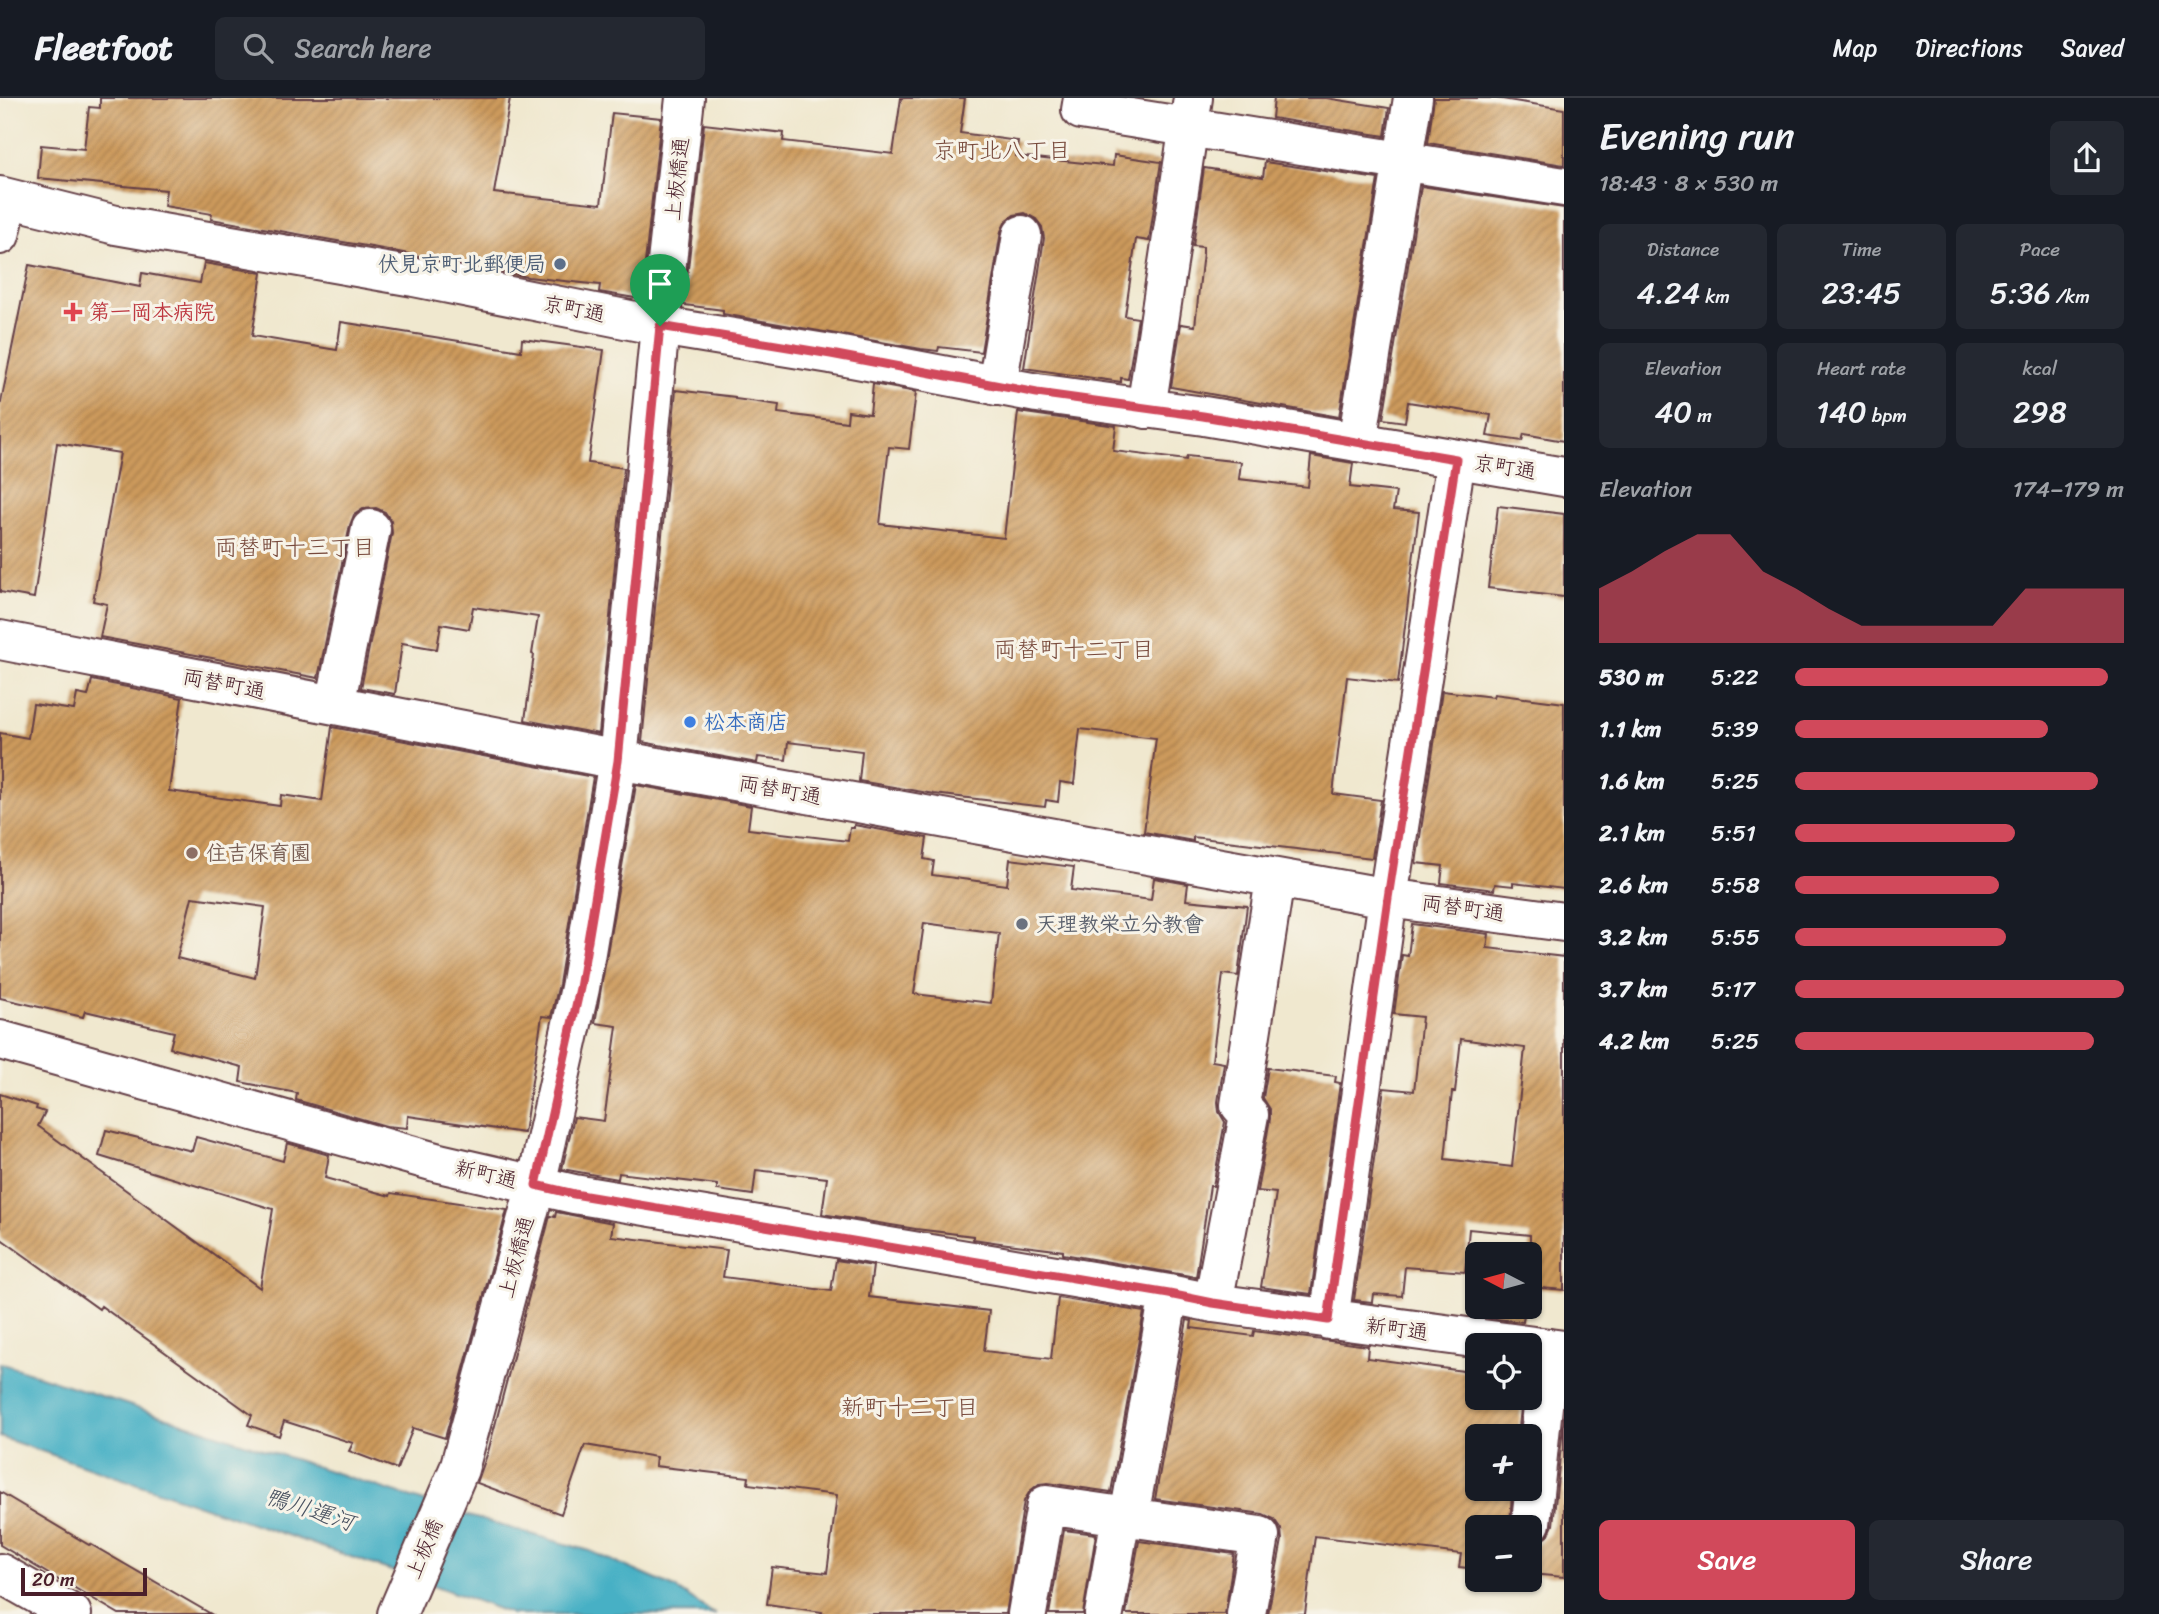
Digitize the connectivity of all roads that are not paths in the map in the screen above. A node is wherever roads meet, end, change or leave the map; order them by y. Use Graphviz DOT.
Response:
graph roads {
  1 [pos="685,98"];
  2 [pos="1083,98"];
  3 [pos="1413,98"];
  4 [pos="1191,113"];
  5 [pos="1403,162"];
  6 [pos="1564,187"];
  7 [pos="3,210"];
  8 [pos="1021,235"];
  9 [pos="660,326"];
  10 [pos="997,386"];
  11 [pos="1146,409"];
  12 [pos="1357,442"];
  13 [pos="1456,459"];
  14 [pos="1564,477"];
  15 [pos="371,529"];
  16 [pos="0,640"];
  17 [pos="335,705"];
  18 [pos="618,761"];
  19 [pos="1275,878"];
  20 [pos="1388,898"];
  21 [pos="1564,922"];
  22 [pos="0,1041"];
  23 [pos="536,1185"];
  24 [pos="1169,1294"];
  25 [pos="1213,1303"];
  26 [pos="1328,1320"];
  27 [pos="1557,1349"];
  28 [pos="447,1496"];
  29 [pos="1532,1515"];
  30 [pos="1125,1517"];
  31 [pos="0,1573"];
  32 [pos="399,1609"];
  33 [pos="72,1614"];
  34 [pos="1027,1614"];
  35 [pos="1104,1614"];
  36 [pos="1247,1614"];
  1 -- 9 [label="street, 上板橋通"];
  2 -- 4 [label="street"];
  3 -- 5 [label="street"];
  4 -- 5 [label="street"];
  4 -- 11 [label="street"];
  5 -- 6 [label="street"];
  5 -- 12 [label="street"];
  7 -- 9 [label="street, 京町通"];
  8 -- 10 [label="street"];
  9 -- 10 [label="street, 京町通"];
  9 -- 18 [label="street, 上板橋通"];
  10 -- 11 [label="street, 京町通"];
  11 -- 12 [label="street, 京町通"];
  12 -- 13 [label="street, 京町通"];
  13 -- 14 [label="street, 京町通"];
  13 -- 20 [label="street"];
  15 -- 17 [label="street"];
  16 -- 17 [label="street, 両替町通"];
  17 -- 18 [label="street, 両替町通"];
  18 -- 19 [label="street, 両替町通"];
  18 -- 23 [label="street, 上板橋通"];
  19 -- 20 [label="street, 両替町通"];
  19 -- 25 [label="street"];
  20 -- 21 [label="street, 両替町通"];
  20 -- 26 [label="street"];
  22 -- 23 [label="street, 新町通"];
  23 -- 24 [label="street, 新町通"];
  23 -- 28 [label="street, 上板橋通"];
  24 -- 25 [label="street, 新町通"];
  24 -- 30 [label="street"];
  25 -- 26 [label="street, 新町通"];
  26 -- 27 [label="street, 新町通"];
  27 -- 29 [label="street"];
  28 -- 32 [label="street, 上板橋"];
  30 -- 34 [label="street"];
  30 -- 35 [label="street"];
  30 -- 36 [label="street"];
  31 -- 33 [label="street"];
}
